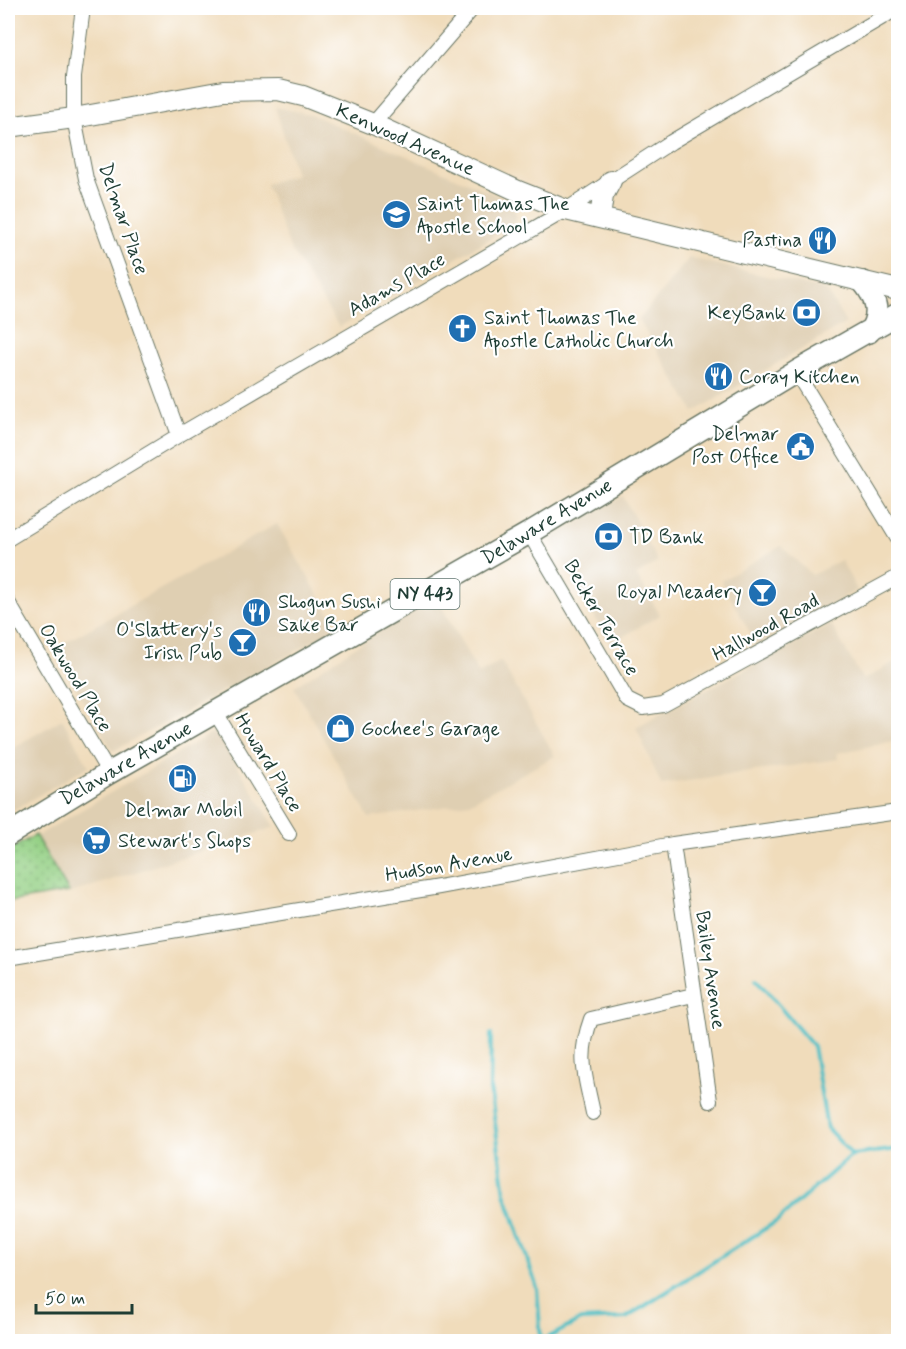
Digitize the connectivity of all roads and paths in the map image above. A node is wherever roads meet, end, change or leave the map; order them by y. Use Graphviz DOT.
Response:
graph roads {
  1 [pos="83,8"];
  2 [pos="473,8"];
  3 [pos="898,8"];
  4 [pos="74,118"];
  5 [pos="373,124"];
  6 [pos="8,127"];
  7 [pos="611,181"];
  8 [pos="566,210"];
  9 [pos="600,218"];
  10 [pos="862,282"];
  11 [pos="898,290"];
  12 [pos="898,314"];
  13 [pos="869,332"];
  14 [pos="796,372"];
  15 [pos="179,435"];
  16 [pos="529,533"];
  17 [pos="8,539"];
  18 [pos="898,539"];
  19 [pos="898,577"];
  20 [pos="8,602"];
  21 [pos="650,709"];
  22 [pos="215,712"];
  23 [pos="109,773"];
  24 [pos="898,812"];
  25 [pos="289,834"];
  26 [pos="8,835"];
  27 [pos="673,844"];
  28 [pos="8,958"];
  29 [pos="693,995"];
  30 [pos="710,1101"];
  31 [pos="593,1113"];
  1 -- 4 [label="street, Delmar Place"];
  2 -- 5 [label="street"];
  3 -- 7 [label="street, Adams Place"];
  4 -- 5 [label="street, Kenwood Avenue"];
  4 -- 6 [label="street, Kenwood Avenue"];
  4 -- 15 [label="street, Delmar Place"];
  5 -- 8 [label="street, Kenwood Avenue"];
  7 -- 8 [label="street, Adams Place"];
  7 -- 9 [label="street"];
  8 -- 9 [label="street, Kenwood Avenue"];
  8 -- 15 [label="street, Adams Place"];
  9 -- 10 [label="street, Kenwood Avenue"];
  10 -- 11 [label="street, Kenwood Avenue"];
  10 -- 13 [label="main road"];
  12 -- 13 [label="main road, Delaware Avenue / NY 443"];
  13 -- 14 [label="main road, Delaware Avenue / NY 443"];
  14 -- 16 [label="main road, Delaware Avenue / NY 443"];
  14 -- 18 [label="street"];
  15 -- 17 [label="street, Adams Place"];
  16 -- 21 [label="street, Becker Terrace"];
  16 -- 22 [label="main road, Delaware Avenue / NY 443"];
  19 -- 21 [label="street, Hallwood Road"];
  20 -- 23 [label="street, Oakwood Place"];
  22 -- 23 [label="main road, Delaware Avenue / NY 443"];
  22 -- 25 [label="street, Howard Place"];
  23 -- 26 [label="main road, Delaware Avenue / NY 443"];
  24 -- 27 [label="street, Hudson Avenue"];
  27 -- 28 [label="street, Hudson Avenue"];
  27 -- 29 [label="street, Bailey Avenue"];
  29 -- 30 [label="street, Bailey Avenue"];
  29 -- 31 [label="street"];
}
